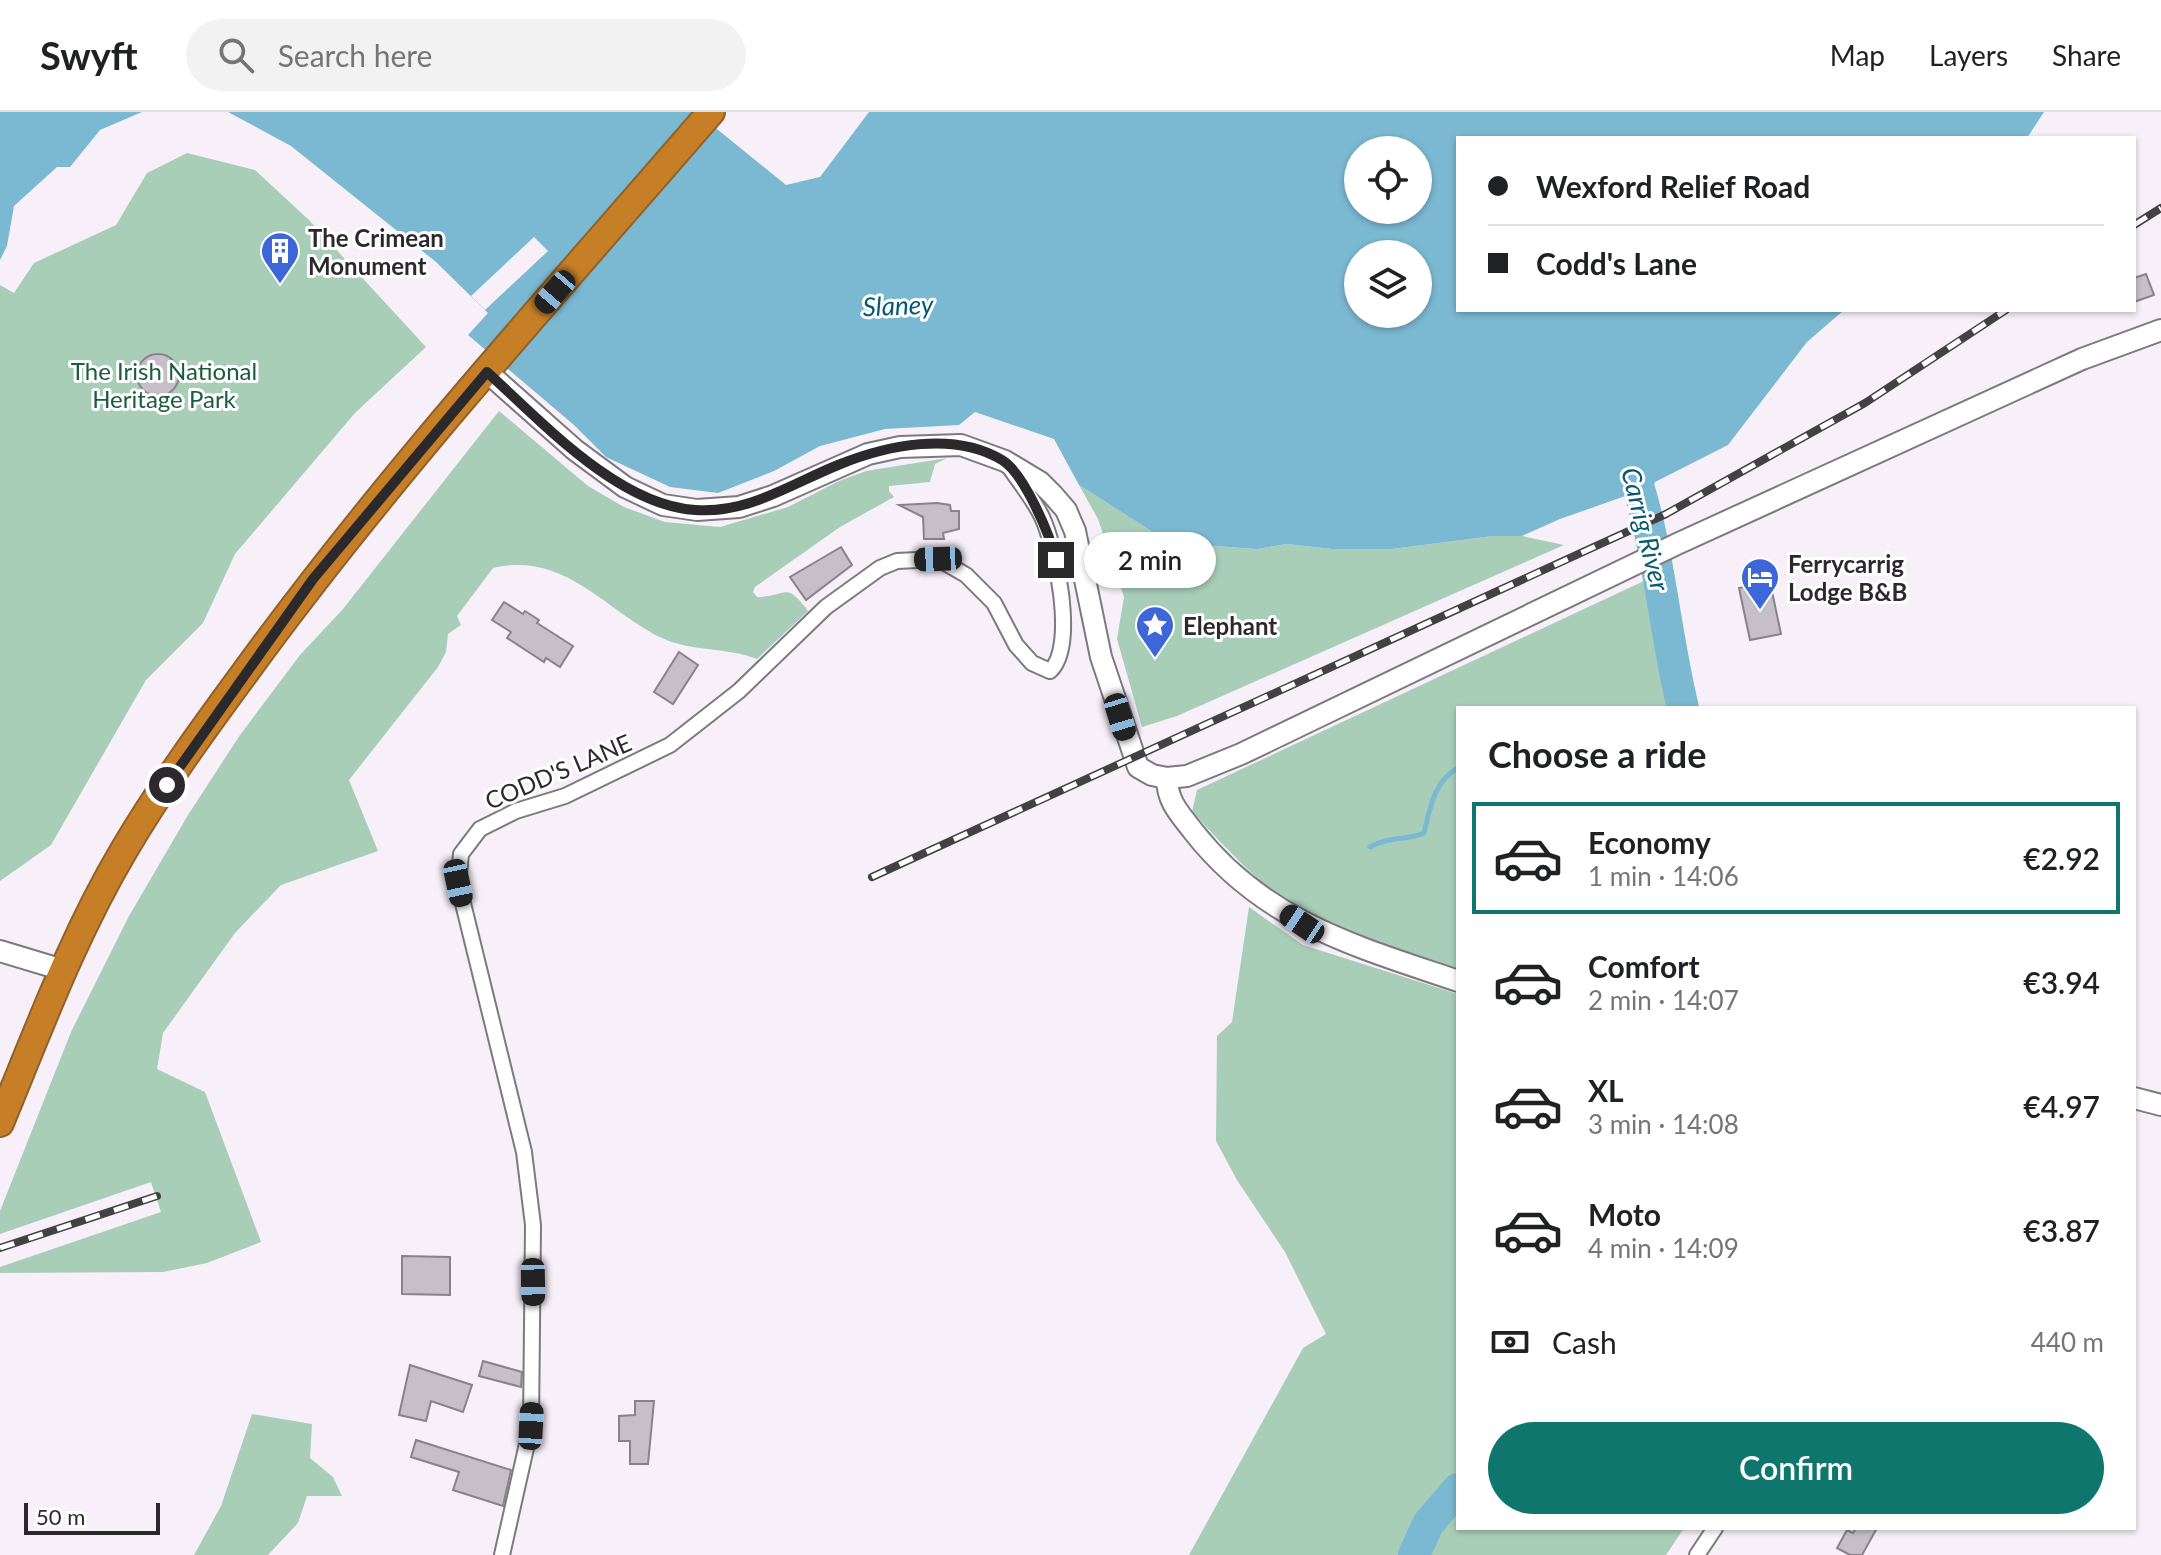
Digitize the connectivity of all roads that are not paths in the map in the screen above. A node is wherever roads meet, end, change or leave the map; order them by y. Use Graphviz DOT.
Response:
graph roads {
  1 [pos="711,112"];
  2 [pos="2161,330"];
  3 [pos="492,366"];
  4 [pos="1005,461"];
  5 [pos="1167,778"];
  6 [pos="0,951"];
  7 [pos="63,970"];
  8 [pos="1456,980"];
  9 [pos="2136,1099"];
  10 [pos="2161,1105"];
  11 [pos="0,1123"];
  12 [pos="1714,1530"];
  13 [pos="502,1555"];
  14 [pos="1697,1555"];
  1 -- 3 [label="highway"];
  2 -- 5 [label="main road"];
  3 -- 4 [label="main road"];
  3 -- 7 [label="highway"];
  4 -- 5 [label="main road"];
  4 -- 13 [label="street, CODD'S LANE"];
  5 -- 8 [label="main road"];
  6 -- 7 [label="main road"];
  7 -- 11 [label="highway"];
  9 -- 10 [label="main road"];
  12 -- 14 [label="street"];
}
